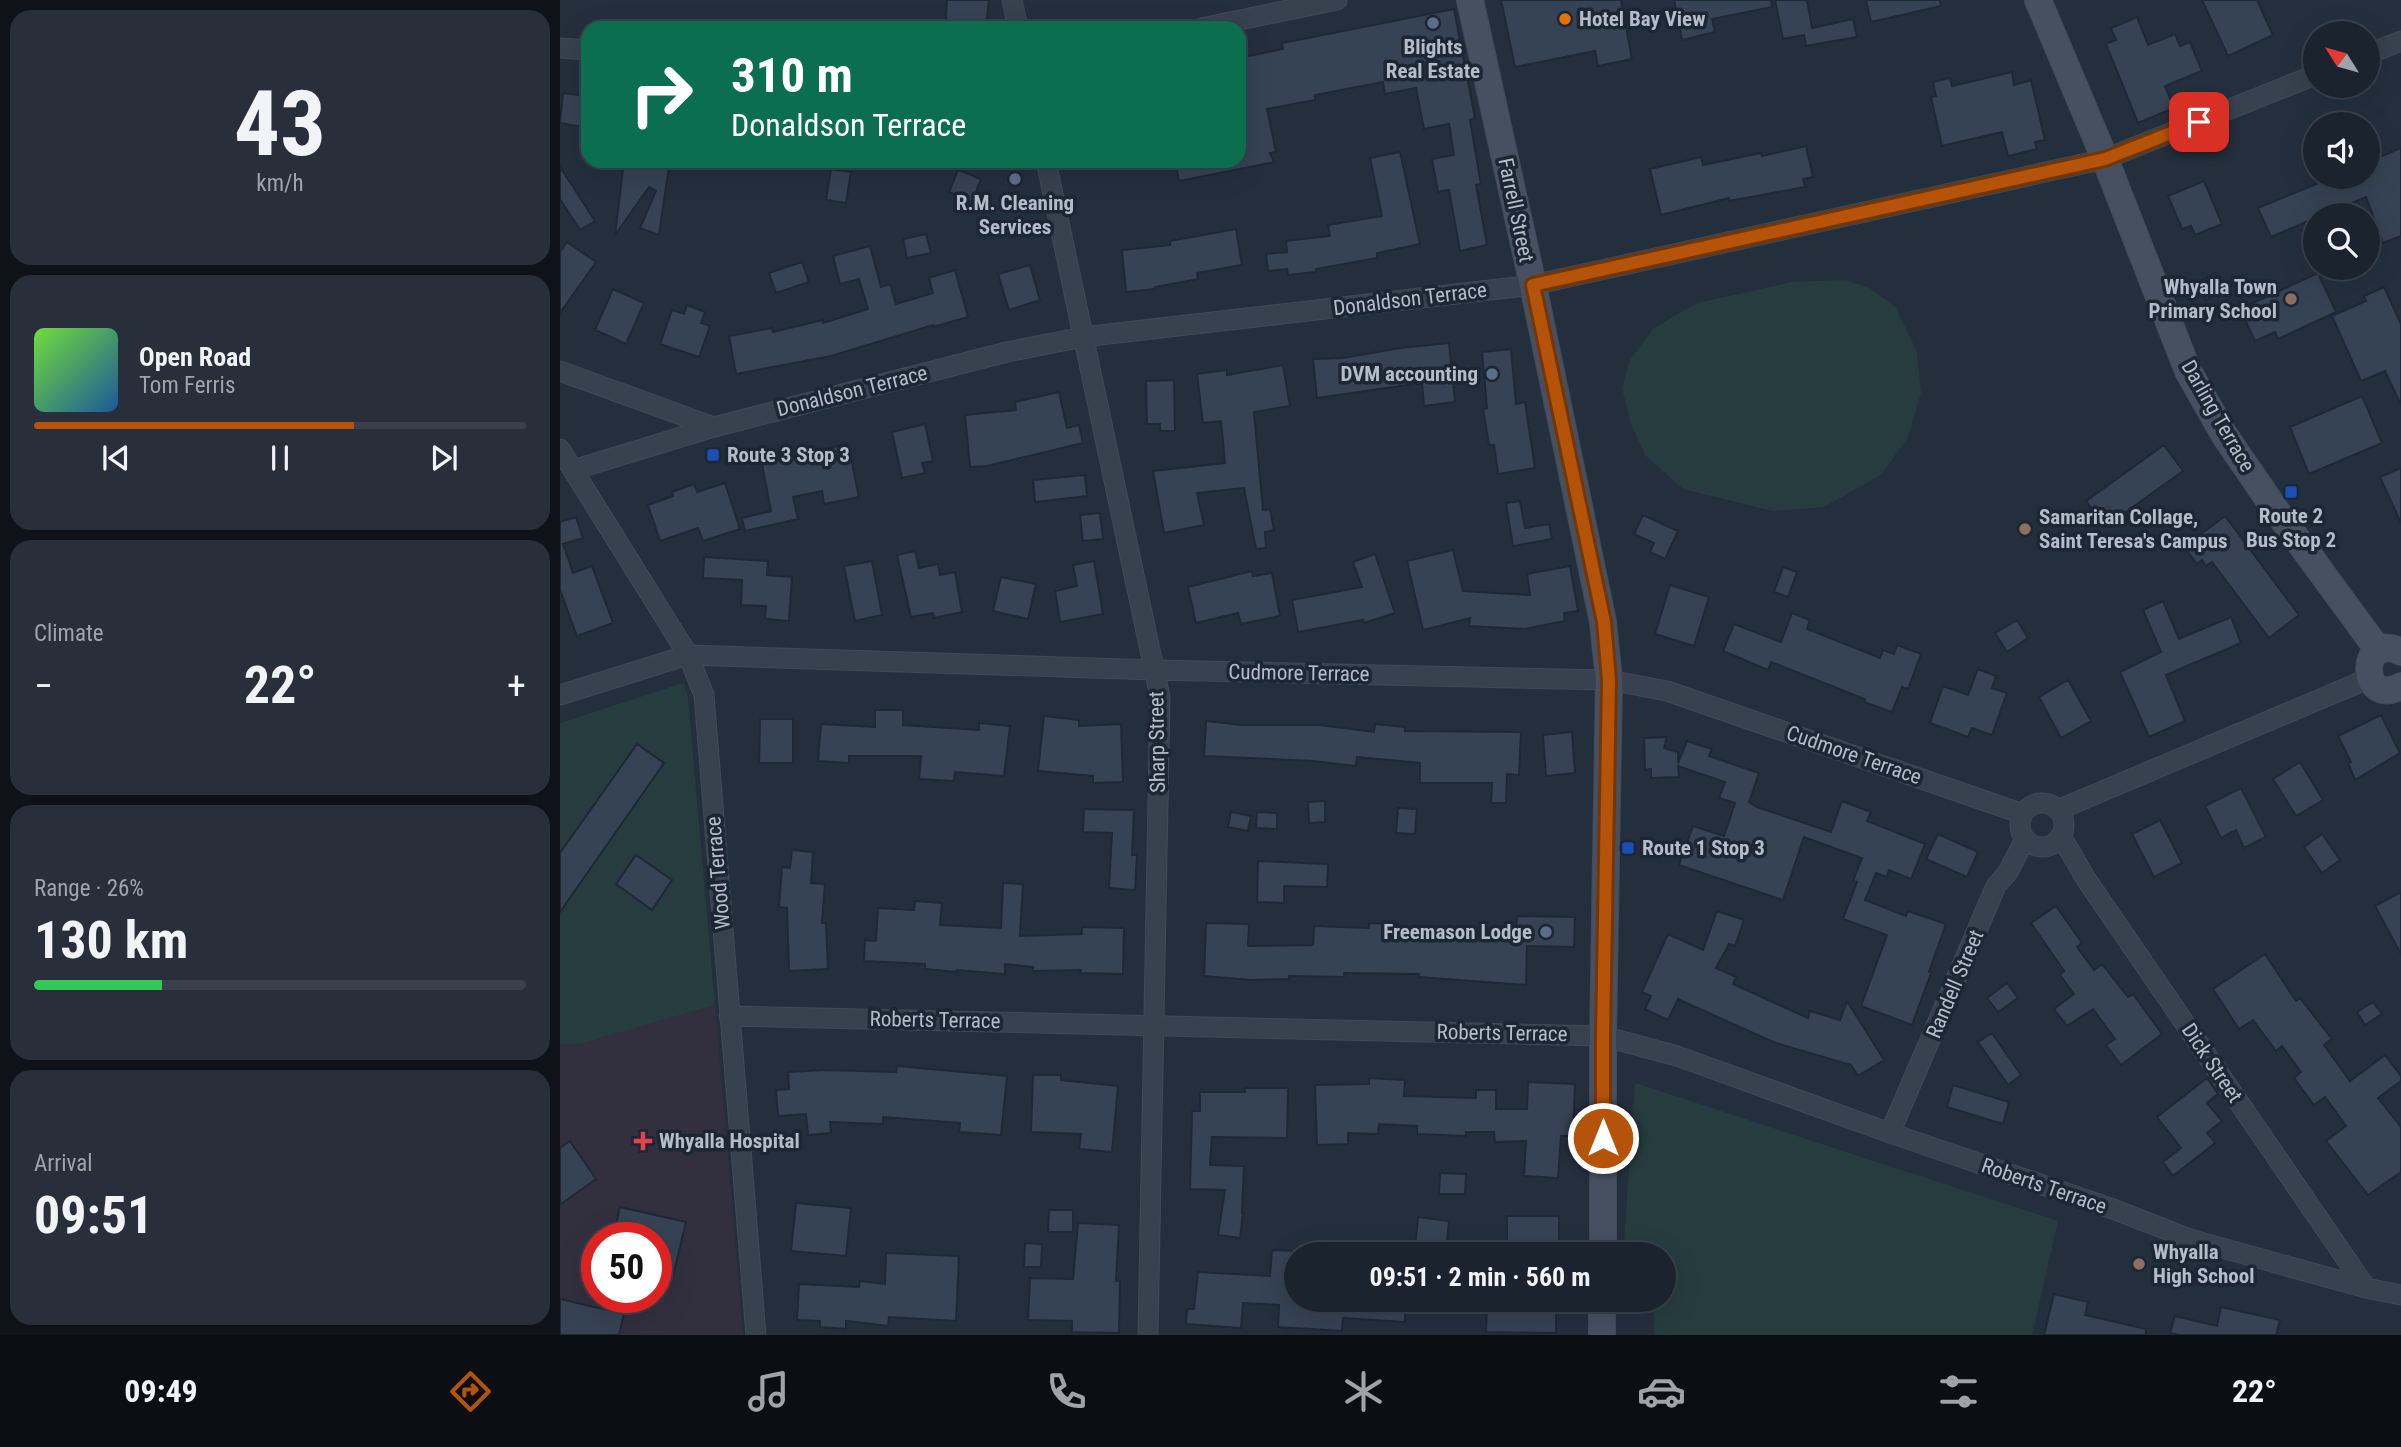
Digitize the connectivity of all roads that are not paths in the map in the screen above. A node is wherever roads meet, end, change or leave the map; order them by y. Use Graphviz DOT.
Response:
graph roads {
  1 [pos="1013,0"];
  2 [pos="1337,0"];
  3 [pos="1470,0"];
  4 [pos="2038,0"];
  5 [pos="1017,21"];
  6 [pos="1235,21"];
  7 [pos="2401,41"];
  8 [pos="560,48"];
  9 [pos="2380,49"];
  10 [pos="581,50"];
  11 [pos="2303,80"];
  12 [pos="2105,159"];
  13 [pos="1047,168"];
  14 [pos="1533,285"];
  15 [pos="1083,337"];
  16 [pos="560,371"];
  17 [pos="714,426"];
  18 [pos="560,449"];
  19 [pos="572,470"];
  20 [pos="2390,652"];
  21 [pos="688,655"];
  22 [pos="1154,670"];
  23 [pos="1609,680"];
  24 [pos="2391,690"];
  25 [pos="560,695"];
  26 [pos="2058,810"];
  27 [pos="2023,814"];
  28 [pos="2061,836"];
  29 [pos="2025,839"];
  30 [pos="729,1016"];
  31 [pos="1154,1024"];
  32 [pos="1603,1036"];
  33 [pos="1890,1133"];
  34 [pos="1603,1242"];
  35 [pos="2366,1288"];
  36 [pos="2401,1295"];
  37 [pos="1602,1312"];
  38 [pos="757,1335"];
  39 [pos="1148,1335"];
  40 [pos="1602,1335"];
  1 -- 5 [label="street"];
  2 -- 6 [label="street"];
  3 -- 14 [label="main road, Farrell Street"];
  4 -- 12 [label="main road, Darling Terrace"];
  7 -- 9 [label="street"];
  8 -- 10 [label="street"];
  11 -- 12 [label="street, Donaldson Terrace"];
  12 -- 14 [label="street, Donaldson Terrace"];
  12 -- 20 [label="main road, Darling Terrace"];
  13 -- 15 [label="street, Sharp Street"];
  14 -- 15 [label="street, Donaldson Terrace"];
  14 -- 23 [label="main road, Farrell Street"];
  15 -- 17 [label="street, Donaldson Terrace"];
  15 -- 22 [label="street, Sharp Street"];
  16 -- 17 [label="street"];
  17 -- 19 [label="street, Donaldson Terrace"];
  18 -- 19 [label="street, Wood Terrace"];
  19 -- 21 [label="street, Wood Terrace"];
  20 -- 24 [label="main road"];
  21 -- 22 [label="street, Cudmore Terrace"];
  21 -- 25 [label="street, Cudmore Terrace"];
  21 -- 30 [label="street, Wood Terrace"];
  22 -- 23 [label="street, Cudmore Terrace"];
  22 -- 31 [label="street, Sharp Street"];
  23 -- 27 [label="street, Cudmore Terrace"];
  23 -- 32 [label="main road, Farrell Street"];
  24 -- 26 [label="street"];
  26 -- 27 [label="street"];
  26 -- 28 [label="street"];
  27 -- 29 [label="street"];
  28 -- 29 [label="street"];
  28 -- 35 [label="street, Dick Street"];
  29 -- 33 [label="street, Randell Street"];
  30 -- 31 [label="street, Roberts Terrace"];
  30 -- 38 [label="street, Wood Terrace"];
  31 -- 32 [label="street, Roberts Terrace"];
  31 -- 39 [label="street, Sharp Street"];
  32 -- 33 [label="street, Roberts Terrace"];
  32 -- 34 [label="main road, Farrell Street"];
  33 -- 35 [label="street, Roberts Terrace"];
  35 -- 36 [label="street, Roberts Terrace"];
  37 -- 40 [label="main road"];
}
